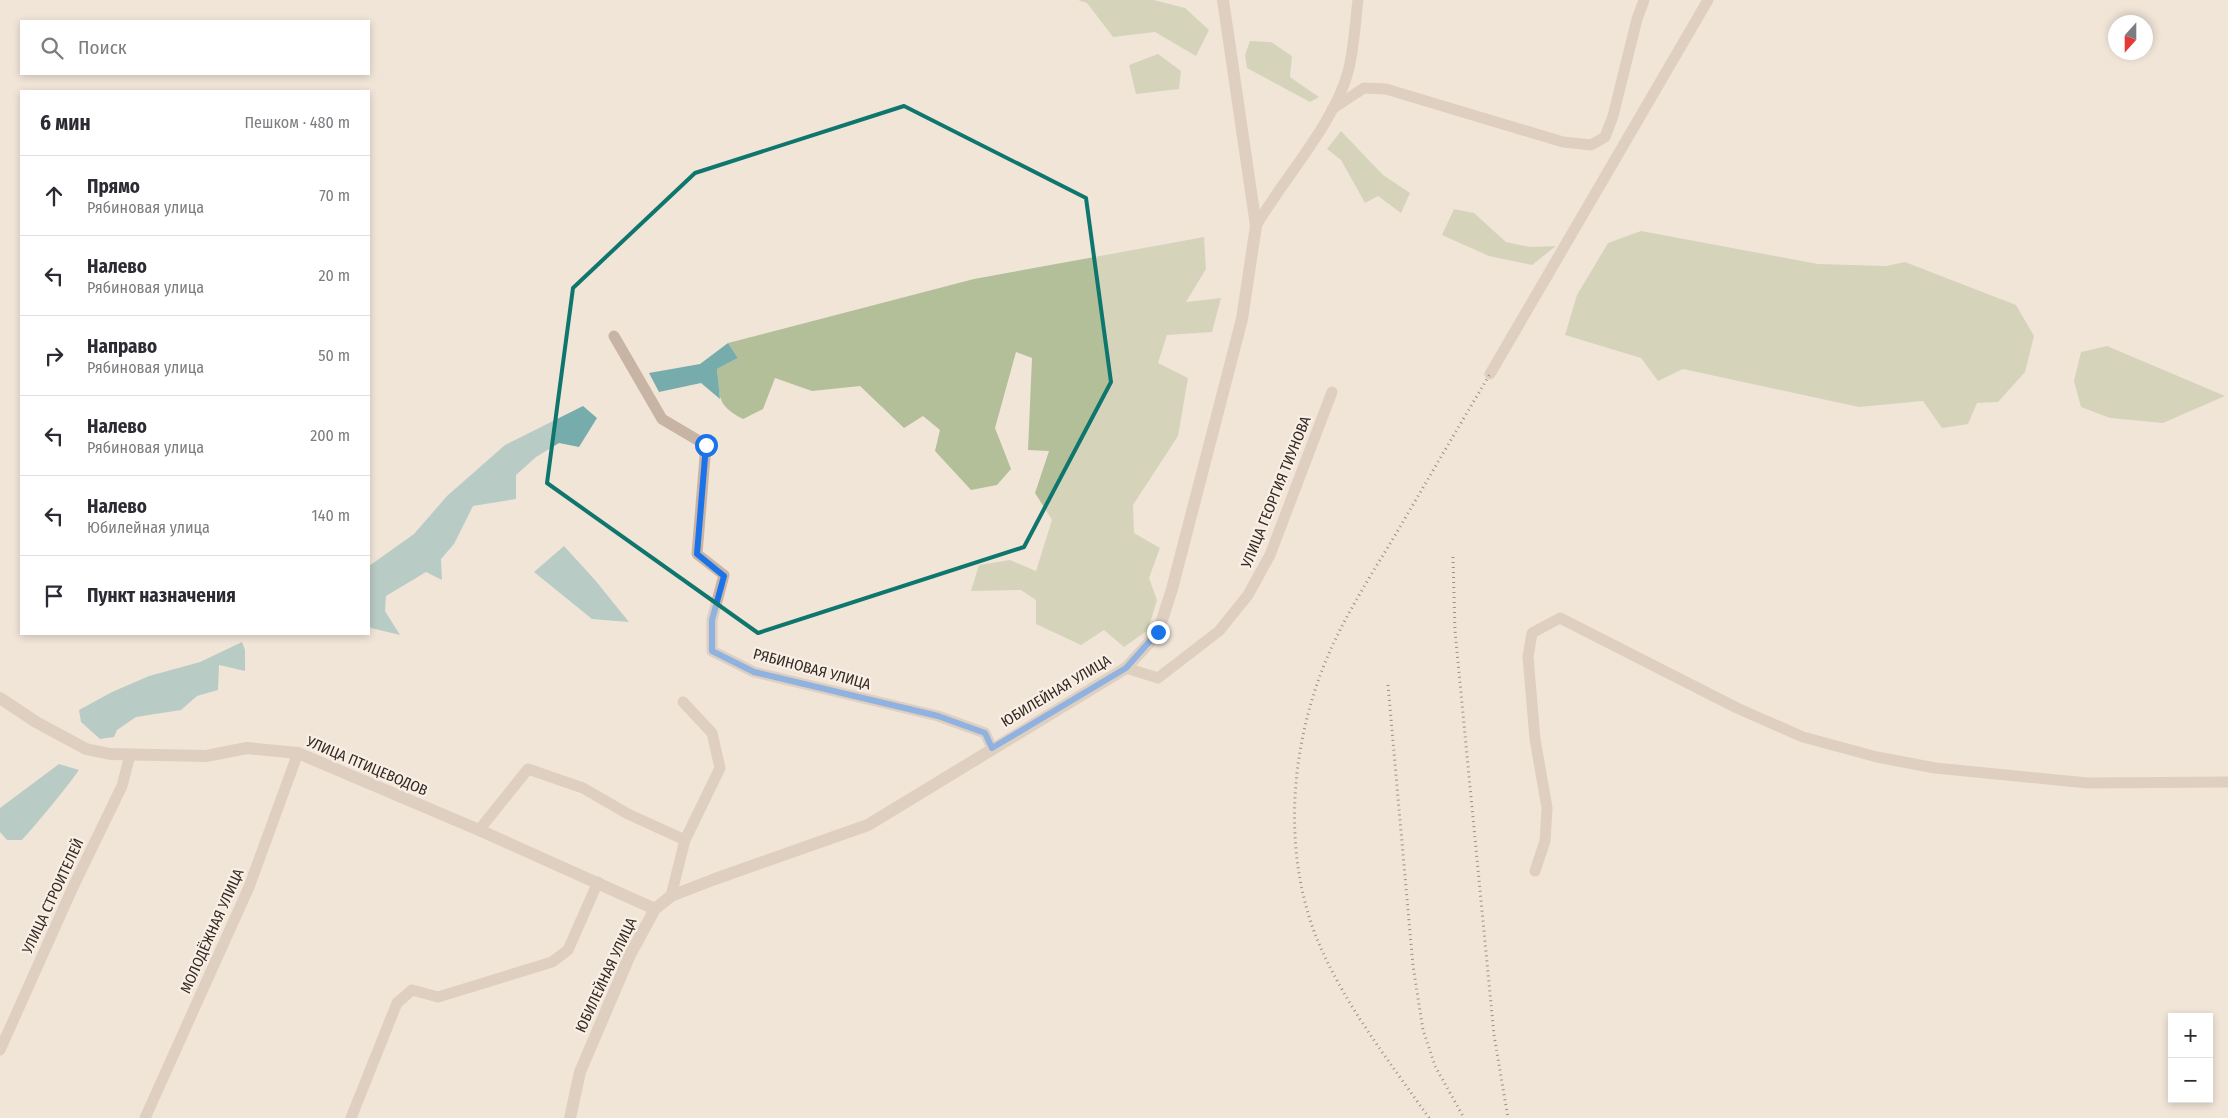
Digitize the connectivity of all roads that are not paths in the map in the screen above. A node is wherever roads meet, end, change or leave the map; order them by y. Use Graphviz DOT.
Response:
graph roads {
  1 [pos="1223,0"];
  2 [pos="1358,0"];
  3 [pos="1644,0"];
  4 [pos="1708,0"];
  5 [pos="1332,109"];
  6 [pos="1256,226"];
  7 [pos="614,336"];
  8 [pos="1490,374"];
  9 [pos="1332,392"];
  10 [pos="1126,668"];
  11 [pos="1,701"];
  12 [pos="683,702"];
  13 [pos="992,748"];
  14 [pos="298,754"];
  15 [pos="130,755"];
  16 [pos="2228,782"];
  17 [pos="479,830"];
  18 [pos="685,840"];
  19 [pos="1535,871"];
  20 [pos="598,882"];
  21 [pos="671,896"];
  22 [pos="655,909"];
  23 [pos="0,1050"];
  24 [pos="145,1118"];
  25 [pos="351,1118"];
  26 [pos="570,1118"];
  1 -- 6 [label="street, ЮБИЛЕЙНАЯ УЛИЦА"];
  2 -- 5 [label="street"];
  3 -- 5 [label="street"];
  4 -- 8 [label="street"];
  5 -- 6 [label="street"];
  6 -- 10 [label="street, ЮБИЛЕЙНАЯ УЛИЦА"];
  7 -- 13 [label="street, РЯБИНОВАЯ УЛИЦА"];
  9 -- 10 [label="street, УЛИЦА ГЕОРГИЯ ТИУНОВА"];
  10 -- 13 [label="street, ЮБИЛЕЙНАЯ УЛИЦА"];
  11 -- 15 [label="street, УЛИЦА ПТИЦЕВОДОВ"];
  12 -- 18 [label="street"];
  13 -- 21 [label="street, ЮБИЛЕЙНАЯ УЛИЦА"];
  14 -- 15 [label="street, УЛИЦА ПТИЦЕВОДОВ"];
  14 -- 17 [label="street, УЛИЦА ПТИЦЕВОДОВ"];
  14 -- 24 [label="street, МОЛОДЁЖНАЯ УЛИЦА"];
  15 -- 23 [label="street, УЛИЦА СТРОИТЕЛЕЙ"];
  16 -- 19 [label="street"];
  17 -- 18 [label="street"];
  17 -- 20 [label="street, УЛИЦА ПТИЦЕВОДОВ"];
  18 -- 21 [label="street"];
  20 -- 22 [label="street, УЛИЦА ПТИЦЕВОДОВ"];
  20 -- 25 [label="street"];
  21 -- 22 [label="street, ЮБИЛЕЙНАЯ УЛИЦА"];
  22 -- 26 [label="street, ЮБИЛЕЙНАЯ УЛИЦА"];
}
